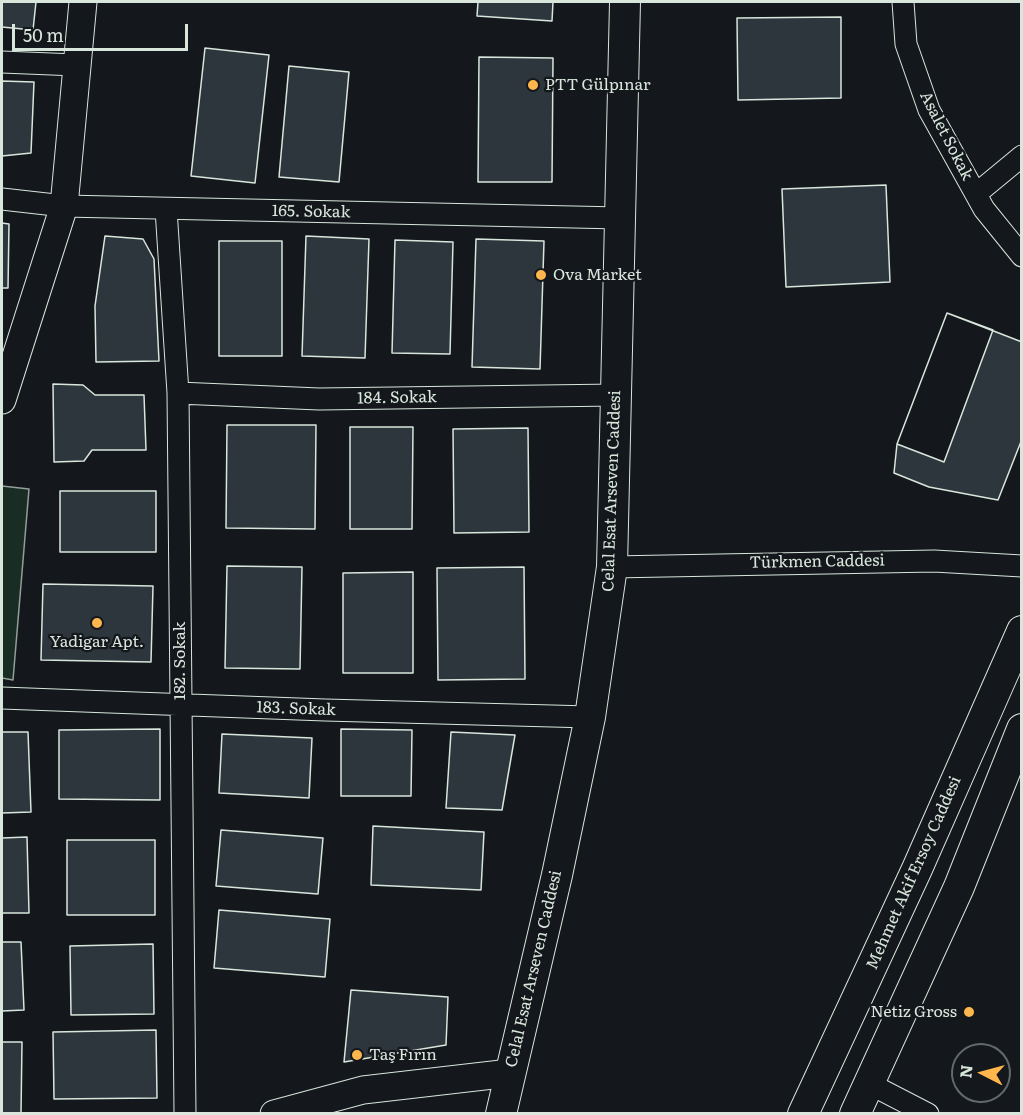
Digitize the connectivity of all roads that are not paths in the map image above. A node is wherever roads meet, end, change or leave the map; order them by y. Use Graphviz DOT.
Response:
graph roads {
  1 [pos="83,2"];
  2 [pos="625,2"];
  3 [pos="903,2"];
  4 [pos="2,62"];
  5 [pos="76,65"];
  6 [pos="1022,156"];
  7 [pos="976,194"];
  8 [pos="2,199"];
  9 [pos="64,206"];
  10 [pos="166,209"];
  11 [pos="620,218"];
  12 [pos="1022,256"];
  13 [pos="178,393"];
  14 [pos="616,395"];
  15 [pos="2,400"];
  16 [pos="1022,566"];
  17 [pos="612,567"];
  18 [pos="1022,631"];
  19 [pos="2,698"];
  20 [pos="180,704"];
  21 [pos="590,717"];
  22 [pos="1022,729"];
  23 [pos="510,1073"];
  24 [pos="868,1083"];
  25 [pos="185,1113"];
  26 [pos="274,1113"];
  27 [pos="501,1113"];
  28 [pos="803,1113"];
  29 [pos="855,1113"];
  30 [pos="928,1113"];
  1 -- 5 [label="street"];
  2 -- 11 [label="main road, Celal Esat Arseven Caddesi"];
  3 -- 7 [label="street, Asalet Sokak"];
  4 -- 5 [label="street"];
  5 -- 9 [label="street"];
  6 -- 7 [label="street"];
  7 -- 12 [label="street, Asalet Sokak"];
  8 -- 9 [label="street, 165. Sokak"];
  9 -- 10 [label="street, 165. Sokak"];
  9 -- 15 [label="street"];
  10 -- 11 [label="street, 165. Sokak"];
  10 -- 13 [label="street, 182. Sokak"];
  11 -- 14 [label="main road, Celal Esat Arseven Caddesi"];
  13 -- 14 [label="street, 184. Sokak"];
  13 -- 20 [label="street, 182. Sokak"];
  14 -- 17 [label="main road, Celal Esat Arseven Caddesi"];
  16 -- 17 [label="street, Türkmen Caddesi"];
  17 -- 21 [label="main road, Celal Esat Arseven Caddesi"];
  18 -- 28 [label="main road, Mehmet Akif Ersoy Caddesi"];
  19 -- 20 [label="street, 183. Sokak"];
  20 -- 21 [label="street, 183. Sokak"];
  20 -- 25 [label="street, 182. Sokak"];
  21 -- 23 [label="main road, Celal Esat Arseven Caddesi"];
  22 -- 24 [label="main road"];
  23 -- 26 [label="street"];
  23 -- 27 [label="main road, Celal Esat Arseven Caddesi"];
  24 -- 29 [label="main road"];
  24 -- 30 [label="street"];
}
